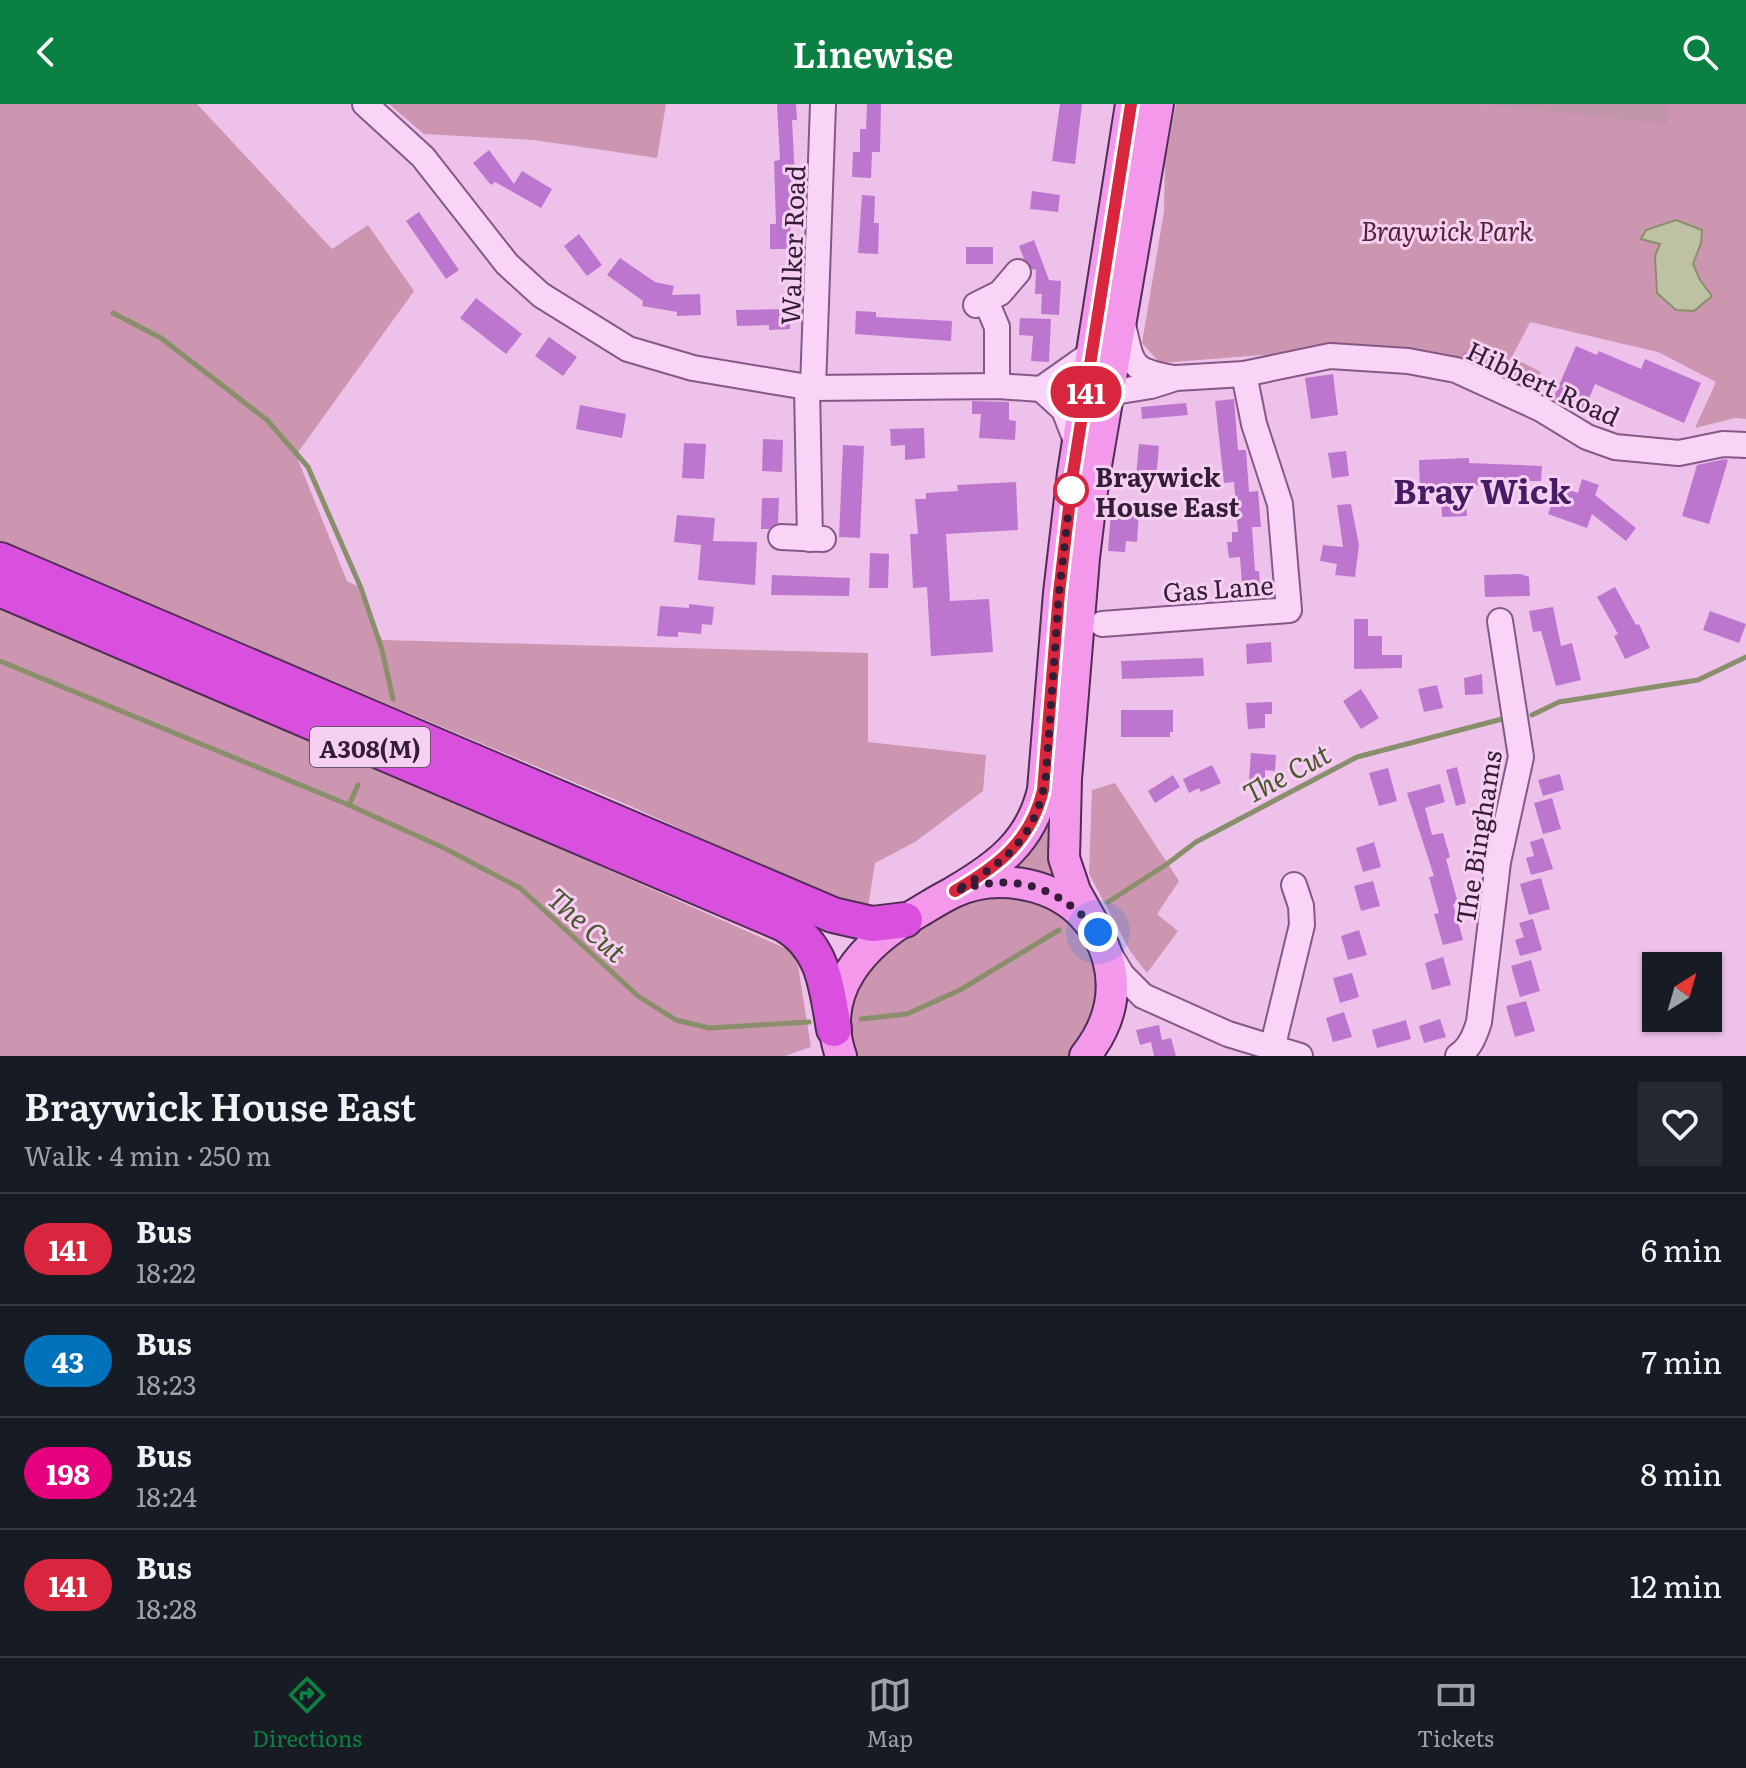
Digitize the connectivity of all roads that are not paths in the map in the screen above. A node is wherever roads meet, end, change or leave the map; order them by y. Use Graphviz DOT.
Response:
graph roads {
  1 [pos="365,104"];
  2 [pos="823,104"];
  3 [pos="1128,104"];
  4 [pos="1158,104"];
  5 [pos="1018,272"];
  6 [pos="1121,317"];
  7 [pos="1092,353"];
  8 [pos="1244,374"];
  9 [pos="1176,378"];
  10 [pos="997,386"];
  11 [pos="810,388"];
  12 [pos="1041,389"];
  13 [pos="1108,393"];
  14 [pos="1746,445"];
  15 [pos="1078,446"];
  16 [pos="781,537"];
  17 [pos="0,560"];
  18 [pos="0,589"];
  19 [pos="1500,621"];
  20 [pos="1102,624"];
  21 [pos="955,891"];
  22 [pos="1306,897"];
  23 [pos="905,920"];
  24 [pos="1100,938"];
  25 [pos="1143,996"];
  26 [pos="1103,1027"];
  27 [pos="837,1044"];
  28 [pos="1272,1049"];
  29 [pos="1086,1056"];
  30 [pos="1300,1056"];
  31 [pos="1458,1056"];
  1 -- 11 [label="street"];
  2 -- 11 [label="street, Walker Road"];
  3 -- 7 [label="main road"];
  4 -- 6 [label="main road"];
  5 -- 10 [label="street"];
  6 -- 9 [label="street, Hibbert Road"];
  6 -- 13 [label="main road"];
  7 -- 12 [label="street"];
  7 -- 15 [label="main road"];
  8 -- 9 [label="street, Hibbert Road"];
  8 -- 14 [label="street, Hibbert Road"];
  8 -- 20 [label="street, Gas Lane"];
  9 -- 13 [label="street, Hibbert Road"];
  10 -- 11 [label="street"];
  10 -- 12 [label="street"];
  11 -- 16 [label="street, Walker Road"];
  12 -- 15 [label="street"];
  13 -- 24 [label="main road"];
  15 -- 21 [label="main road"];
  17 -- 23 [label="highway, A308(M)"];
  18 -- 27 [label="highway, A308(M)"];
  19 -- 31 [label="street, The Binghams"];
  21 -- 23 [label="main road"];
  21 -- 24 [label="main road"];
  22 -- 28 [label="street"];
  23 -- 27 [label="main road"];
  24 -- 25 [label="street"];
  24 -- 26 [label="main road"];
  25 -- 26 [label="street"];
  25 -- 28 [label="street"];
  26 -- 29 [label="main road"];
  28 -- 30 [label="street"];
}
